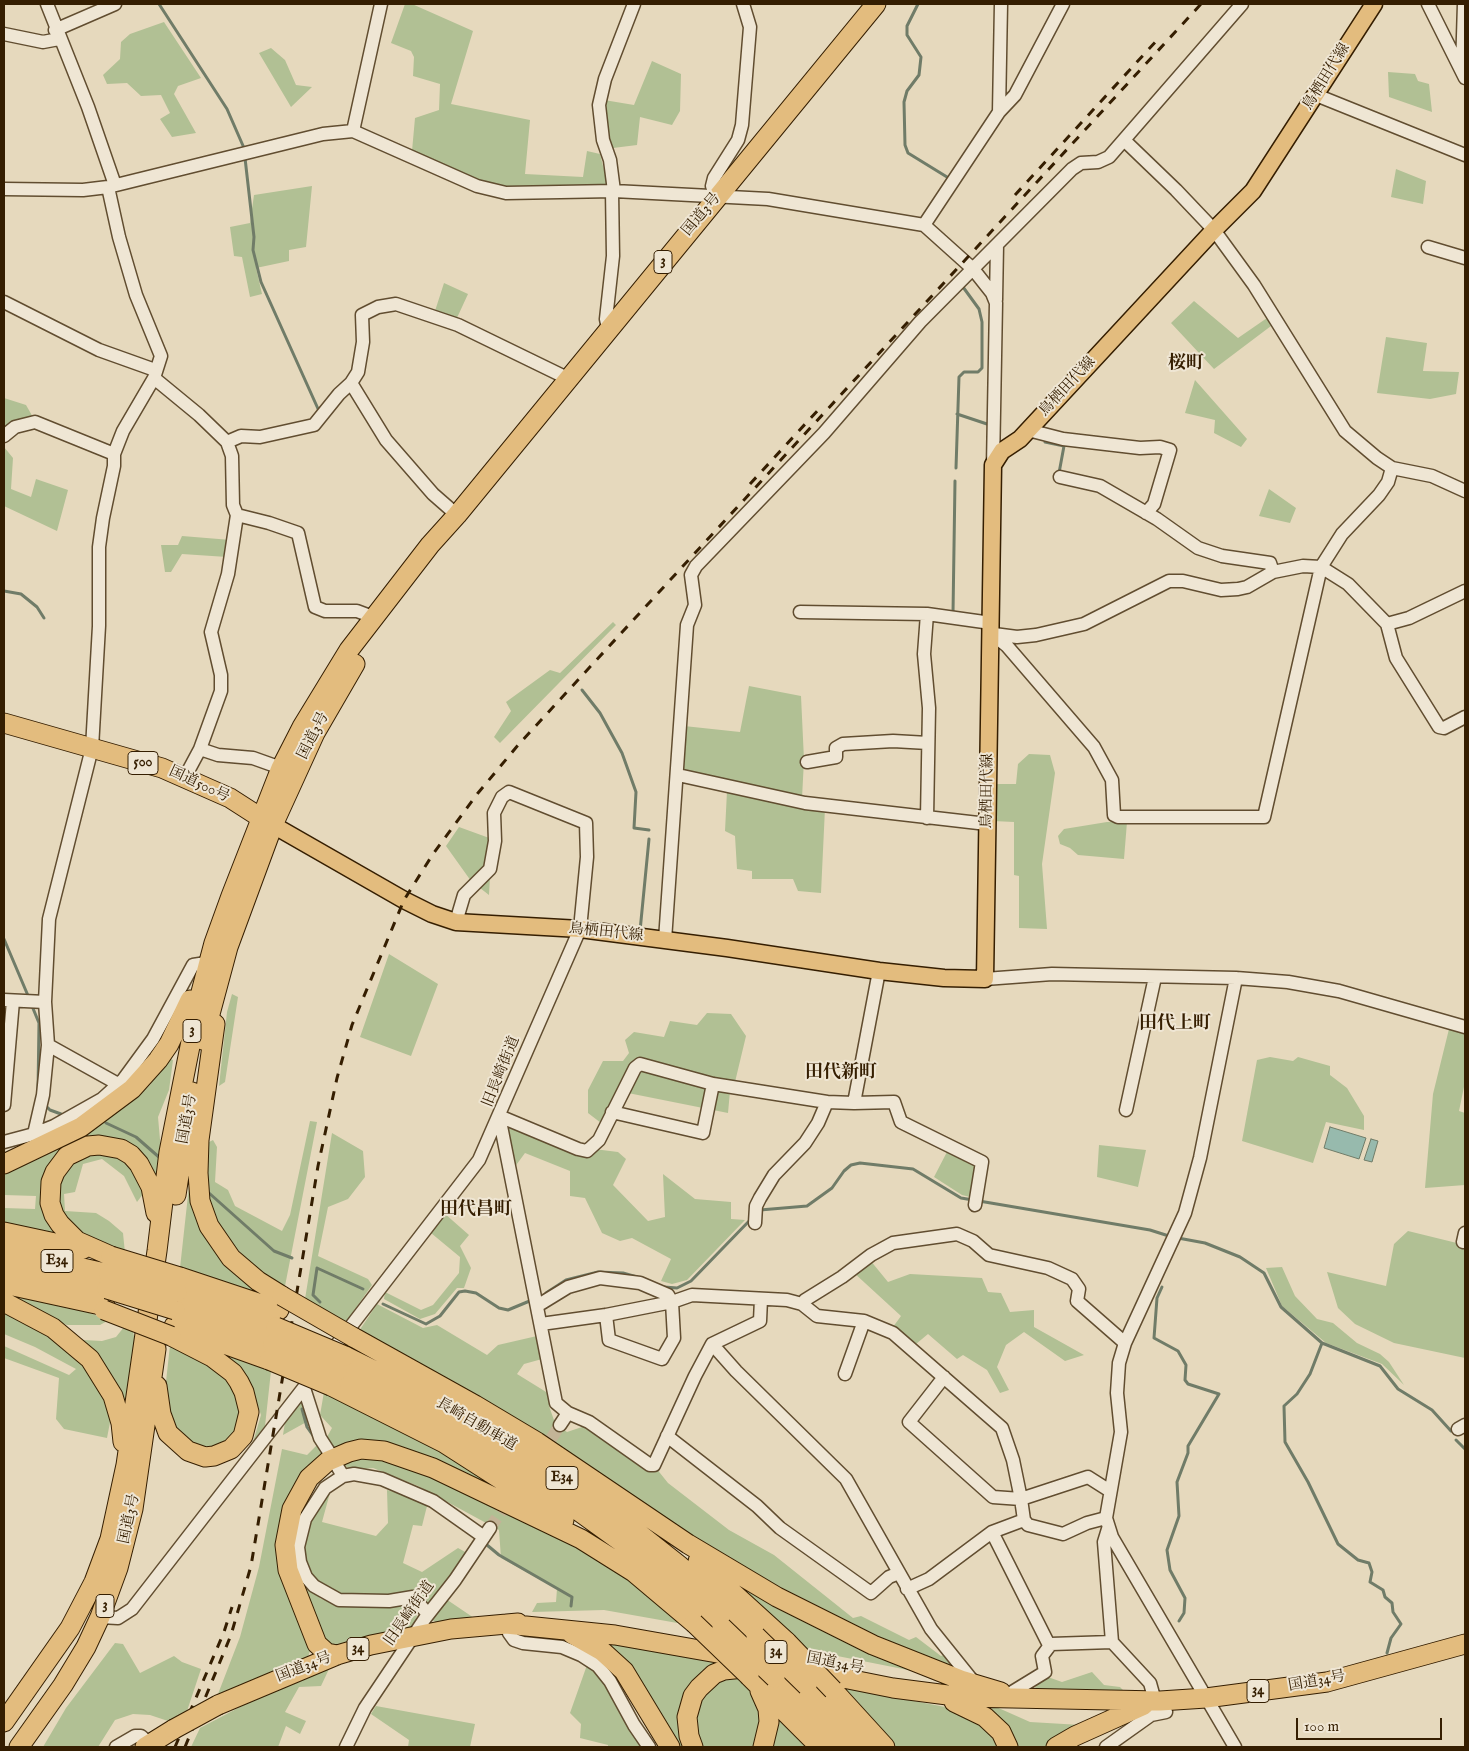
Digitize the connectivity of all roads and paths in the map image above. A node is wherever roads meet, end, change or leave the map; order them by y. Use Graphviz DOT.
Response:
graph roads {
  1 [pos="47,4"];
  2 [pos="116,4"];
  3 [pos="381,4"];
  4 [pos="634,4"];
  5 [pos="742,4"];
  6 [pos="876,4"];
  7 [pos="1001,4"];
  8 [pos="1063,4"];
  9 [pos="1242,4"];
  10 [pos="1374,4"];
  11 [pos="1428,4"];
  12 [pos="1464,4"];
  13 [pos="4,34"];
  14 [pos="58,34"];
  15 [pos="1464,73"];
  16 [pos="1316,95"];
  17 [pos="999,112"];
  18 [pos="353,131"];
  19 [pos="1124,140"];
  20 [pos="1465,156"];
  21 [pos="112,186"];
  22 [pos="4,189"];
  23 [pos="613,191"];
  24 [pos="717,196"];
  25 [pos="924,225"];
  26 [pos="1214,230"];
  27 [pos="997,245"];
  28 [pos="1428,247"];
  29 [pos="1465,258"];
  30 [pos="973,269"];
  31 [pos="4,302"];
  32 [pos="996,303"];
  33 [pos="608,328"];
  34 [pos="154,374"];
  35 [pos="567,378"];
  36 [pos="352,383"];
  37 [pos="1028,430"];
  38 [pos="4,436"];
  39 [pos="226,442"];
  40 [pos="114,454"];
  41 [pos="993,465"];
  42 [pos="1392,468"];
  43 [pos="1060,477"];
  44 [pos="1465,491"];
  45 [pos="1146,513"];
  46 [pos="237,516"];
  47 [pos="455,518"];
  48 [pos="1321,567"];
  49 [pos="1273,572"];
  50 [pos="1465,591"];
  51 [pos="800,612"];
  52 [pos="927,614"];
  53 [pos="373,617"];
  54 [pos="1387,624"];
  55 [pos="991,628"];
  56 [pos="1465,717"];
  57 [pos="4,723"];
  58 [pos="928,743"];
  59 [pos="92,748"];
  60 [pos="200,749"];
  61 [pos="807,762"];
  62 [pos="281,768"];
  63 [pos="678,775"];
  64 [pos="185,777"];
  65 [pos="927,818"];
  66 [pos="267,822"];
  67 [pos="987,824"];
  68 [pos="456,922"];
  69 [pos="580,929"];
  70 [pos="665,940"];
  71 [pos="221,945"];
  72 [pos="206,963"];
  73 [pos="880,972"];
  74 [pos="1154,977"];
  75 [pos="1236,978"];
  76 [pos="985,979"];
  77 [pos="24,1001"];
  78 [pos="1465,1027"];
  79 [pos="48,1045"];
  80 [pos="118,1084"];
  81 [pos="713,1084"];
  82 [pos="827,1102"];
  83 [pos="854,1102"];
  84 [pos="4,1105"];
  85 [pos="1126,1110"];
  86 [pos="612,1112"];
  87 [pos="499,1116"];
  88 [pos="34,1134"];
  89 [pos="4,1142"];
  90 [pos="4,1164"];
  91 [pos="976,1202"];
  92 [pos="755,1224"];
  93 [pos="4,1232"];
  94 [pos="1465,1232"];
  95 [pos="1465,1242"];
  96 [pos="4,1250"];
  97 [pos="157,1251"];
  98 [pos="4,1266"];
  99 [pos="4,1284"];
  100 [pos="107,1287"];
  101 [pos="761,1299"];
  102 [pos="536,1300"];
  103 [pos="4,1302"];
  104 [pos="672,1302"];
  105 [pos="802,1304"];
  106 [pos="172,1313"];
  107 [pos="606,1315"];
  108 [pos="864,1321"];
  109 [pos="541,1324"];
  110 [pos="276,1327"];
  111 [pos="1125,1343"];
  112 [pos="712,1344"];
  113 [pos="344,1358"];
  114 [pos="845,1374"];
  115 [pos="944,1377"];
  116 [pos="304,1388"];
  117 [pos="568,1413"];
  118 [pos="560,1425"];
  119 [pos="667,1436"];
  120 [pos="329,1452"];
  121 [pos="1110,1491"];
  122 [pos="121,1496"];
  123 [pos="1021,1499"];
  124 [pos="643,1515"];
  125 [pos="1024,1520"];
  126 [pos="1107,1523"];
  127 [pos="992,1532"];
  128 [pos="899,1573"];
  129 [pos="640,1576"];
  130 [pos="907,1589"];
  131 [pos="428,1614"];
  132 [pos="100,1617"];
  133 [pos="506,1624"];
  134 [pos="543,1626"];
  135 [pos="415,1635"];
  136 [pos="1112,1642"];
  137 [pos="1051,1644"];
  138 [pos="1465,1644"];
  139 [pos="337,1655"];
  140 [pos="749,1676"];
  141 [pos="834,1683"];
  142 [pos="63,1685"];
  143 [pos="976,1685"];
  144 [pos="893,1688"];
  145 [pos="1007,1694"];
  146 [pos="1206,1698"];
  147 [pos="1046,1699"];
  148 [pos="1160,1705"];
  149 [pos="4,1722"];
  150 [pos="147,1746"];
  151 [pos="19,1747"];
  152 [pos="27,1747"];
  153 [pos="116,1747"];
  154 [pos="346,1747"];
  155 [pos="649,1747"];
  156 [pos="670,1747"];
  157 [pos="694,1747"];
  158 [pos="763,1747"];
  159 [pos="820,1747"];
  160 [pos="841,1747"];
  161 [pos="864,1747"];
  162 [pos="885,1747"];
  163 [pos="1008,1747"];
  164 [pos="1056,1747"];
  165 [pos="1106,1747"];
  166 [pos="1235,1747"];
  1 -- 14 [label="street"];
  2 -- 14 [label="street"];
  3 -- 18 [label="street"];
  4 -- 23 [label="street"];
  5 -- 24 [label="street"];
  6 -- 24 [label="highway, 国道3号 / 3"];
  7 -- 17 [label="street"];
  8 -- 17 [label="street"];
  9 -- 19 [label="street"];
  10 -- 16 [label="main road, 鳥栖田代線"];
  11 -- 15 [label="street"];
  12 -- 15 [label="street"];
  13 -- 14 [label="street"];
  14 -- 21 [label="street"];
  16 -- 20 [label="street"];
  16 -- 26 [label="main road, 鳥栖田代線"];
  17 -- 25 [label="street"];
  18 -- 21 [label="street"];
  18 -- 23 [label="street"];
  19 -- 26 [label="street"];
  19 -- 27 [label="street"];
  21 -- 22 [label="street"];
  21 -- 34 [label="street"];
  23 -- 24 [label="street"];
  23 -- 33 [label="street"];
  24 -- 25 [label="street"];
  24 -- 33 [label="highway, 国道3号 / 3"];
  25 -- 30 [label="street"];
  26 -- 37 [label="main road, 鳥栖田代線"];
  26 -- 42 [label="street"];
  27 -- 30 [label="street"];
  27 -- 32 [label="street"];
  28 -- 29 [label="street"];
  30 -- 32 [label="street"];
  30 -- 63 [label="street"];
  31 -- 34 [label="street"];
  32 -- 41 [label="street"];
  33 -- 35 [label="highway, 国道3号 / 3"];
  34 -- 39 [label="street"];
  34 -- 40 [label="street"];
  35 -- 36 [label="street"];
  35 -- 47 [label="highway, 国道3号 / 3"];
  36 -- 39 [label="street"];
  36 -- 47 [label="street"];
  37 -- 41 [label="main road, 鳥栖田代線"];
  37 -- 45 [label="street"];
  38 -- 40 [label="street"];
  39 -- 46 [label="street"];
  40 -- 59 [label="street"];
  41 -- 55 [label="main road, 鳥栖田代線"];
  42 -- 44 [label="street"];
  42 -- 48 [label="street"];
  43 -- 45 [label="street"];
  45 -- 49 [label="street"];
  46 -- 53 [label="street"];
  46 -- 60 [label="street"];
  47 -- 53 [label="highway, 国道3号 / 3"];
  47 -- 66 [label="highway, 国道3号 / 3"];
  48 -- 49 [label="street"];
  48 -- 54 [label="street"];
  48 -- 55 [label="street"];
  49 -- 55 [label="street"];
  50 -- 54 [label="street"];
  51 -- 52 [label="street"];
  52 -- 55 [label="street"];
  52 -- 58 [label="street"];
  53 -- 62 [label="highway, 国道3号 / 3"];
  54 -- 56 [label="street"];
  55 -- 67 [label="main road, 鳥栖田代線"];
  57 -- 59 [label="highway, 国道500号 / 500"];
  58 -- 61 [label="street"];
  58 -- 65 [label="street"];
  59 -- 64 [label="highway, 国道500号 / 500"];
  59 -- 77 [label="street"];
  60 -- 62 [label="street"];
  60 -- 64 [label="street"];
  62 -- 66 [label="highway, 国道3号 / 3"];
  63 -- 65 [label="street"];
  63 -- 70 [label="street"];
  64 -- 66 [label="highway, 国道500号 / 500"];
  65 -- 67 [label="street"];
  66 -- 68 [label="main road, 鳥栖田代線"];
  66 -- 71 [label="highway, 国道3号 / 3"];
  67 -- 76 [label="main road, 鳥栖田代線"];
  68 -- 69 [label="main road, 鳥栖田代線"];
  68 -- 69 [label="street, 旧長崎街道"];
  69 -- 70 [label="main road, 鳥栖田代線"];
  69 -- 87 [label="street, 旧長崎街道"];
  70 -- 73 [label="main road, 鳥栖田代線"];
  71 -- 72 [label="highway"];
  71 -- 97 [label="highway, 国道3号 / 3"];
  71 -- 106 [label="highway, 国道3号 / 3"];
  71 -- 110 [label="highway"];
  72 -- 80 [label="street"];
  72 -- 90 [label="highway"];
  73 -- 76 [label="main road, 鳥栖田代線"];
  73 -- 83 [label="street"];
  74 -- 75 [label="street"];
  74 -- 76 [label="street"];
  74 -- 85 [label="street"];
  75 -- 78 [label="street"];
  75 -- 111 [label="street"];
  77 -- 79 [label="street"];
  77 -- 84 [label="street"];
  79 -- 80 [label="street"];
  79 -- 88 [label="street"];
  80 -- 88 [label="street"];
  81 -- 82 [label="street"];
  81 -- 86 [label="street"];
  81 -- 86 [label="street"];
  82 -- 83 [label="street"];
  82 -- 92 [label="street"];
  83 -- 91 [label="street"];
  86 -- 87 [label="street"];
  87 -- 102 [label="street, 旧長崎街道"];
  87 -- 116 [label="street"];
  88 -- 89 [label="street"];
  93 -- 100 [label="highway"];
  94 -- 95 [label="street"];
  96 -- 100 [label="highway, 長崎自動車道 / E34"];
  97 -- 100 [label="highway"];
  97 -- 122 [label="highway, 国道3号 / 3"];
  98 -- 100 [label="highway, 長崎自動車道 / E34"];
  99 -- 100 [label="highway"];
  100 -- 106 [label="highway, bridge"];
  100 -- 106 [label="highway, 長崎自動車道 / E34, bridge"];
  100 -- 106 [label="highway, bridge"];
  101 -- 104 [label="street"];
  101 -- 105 [label="street"];
  101 -- 112 [label="street"];
  102 -- 104 [label="street"];
  102 -- 109 [label="street, 旧長崎街道"];
  103 -- 122 [label="highway"];
  104 -- 107 [label="street"];
  104 -- 107 [label="street"];
  105 -- 108 [label="street"];
  105 -- 111 [label="street"];
  106 -- 106 [label="highway"];
  106 -- 110 [label="highway"];
  106 -- 110 [label="highway, 長崎自動車道 / E34"];
  106 -- 132 [label="highway, 国道3号 / 3"];
  107 -- 109 [label="street"];
  108 -- 114 [label="street"];
  108 -- 115 [label="street"];
  109 -- 117 [label="street, 旧長崎街道"];
  110 -- 113 [label="highway, bridge"];
  110 -- 113 [label="highway, bridge"];
  110 -- 113 [label="highway, 長崎自動車道 / E34, bridge"];
  111 -- 121 [label="street"];
  112 -- 119 [label="street"];
  112 -- 128 [label="street"];
  113 -- 124 [label="highway"];
  113 -- 129 [label="highway"];
  113 -- 160 [label="highway, 長崎自動車道 / E34, bridge"];
  113 -- 161 [label="highway, 長崎自動車道 / E34, bridge"];
  115 -- 123 [label="street"];
  115 -- 123 [label="street"];
  116 -- 120 [label="street"];
  116 -- 132 [label="street"];
  117 -- 118 [label="street"];
  117 -- 119 [label="street"];
  119 -- 128 [label="street"];
  121 -- 123 [label="street"];
  121 -- 126 [label="street"];
  122 -- 149 [label="highway, 国道3号 / 3"];
  123 -- 125 [label="street"];
  124 -- 141 [label="highway, bridge"];
  124 -- 143 [label="highway"];
  125 -- 126 [label="street"];
  125 -- 127 [label="street"];
  126 -- 136 [label="street"];
  126 -- 146 [label="street"];
  127 -- 130 [label="street"];
  127 -- 137 [label="street"];
  128 -- 130 [label="street"];
  129 -- 139 [label="highway"];
  129 -- 140 [label="highway, bridge"];
  130 -- 143 [label="street"];
  131 -- 131 [label="street, 旧長崎街道"];
  131 -- 135 [label="street, 旧長崎街道"];
  132 -- 142 [label="highway, 国道3号 / 3"];
  133 -- 134 [label="highway, 国道34号 / 34"];
  133 -- 135 [label="highway, 国道34号 / 34"];
  133 -- 145 [label="highway, 国道34号 / 34"];
  133 -- 155 [label="street"];
  134 -- 141 [label="highway, 国道34号 / 34"];
  134 -- 156 [label="highway"];
  135 -- 139 [label="highway, 国道34号 / 34"];
  135 -- 154 [label="street, 旧長崎街道"];
  136 -- 137 [label="street"];
  136 -- 148 [label="street"];
  137 -- 145 [label="street"];
  138 -- 146 [label="highway, 国道34号 / 34"];
  139 -- 150 [label="highway, 国道34号 / 34, bridge"];
  140 -- 158 [label="highway"];
  140 -- 159 [label="highway"];
  141 -- 144 [label="highway, 国道34号 / 34"];
  141 -- 157 [label="highway"];
  141 -- 162 [label="highway"];
  142 -- 151 [label="highway, 国道3号 / 3"];
  142 -- 152 [label="street"];
  143 -- 145 [label="highway"];
  144 -- 147 [label="highway, 国道34号 / 34"];
  144 -- 163 [label="highway"];
  145 -- 147 [label="highway, 国道34号 / 34"];
  146 -- 148 [label="highway, 国道34号 / 34"];
  146 -- 166 [label="street"];
  147 -- 148 [label="highway, 国道34号 / 34"];
  148 -- 164 [label="highway"];
  148 -- 165 [label="street"];
  150 -- 153 [label="street"];
}
